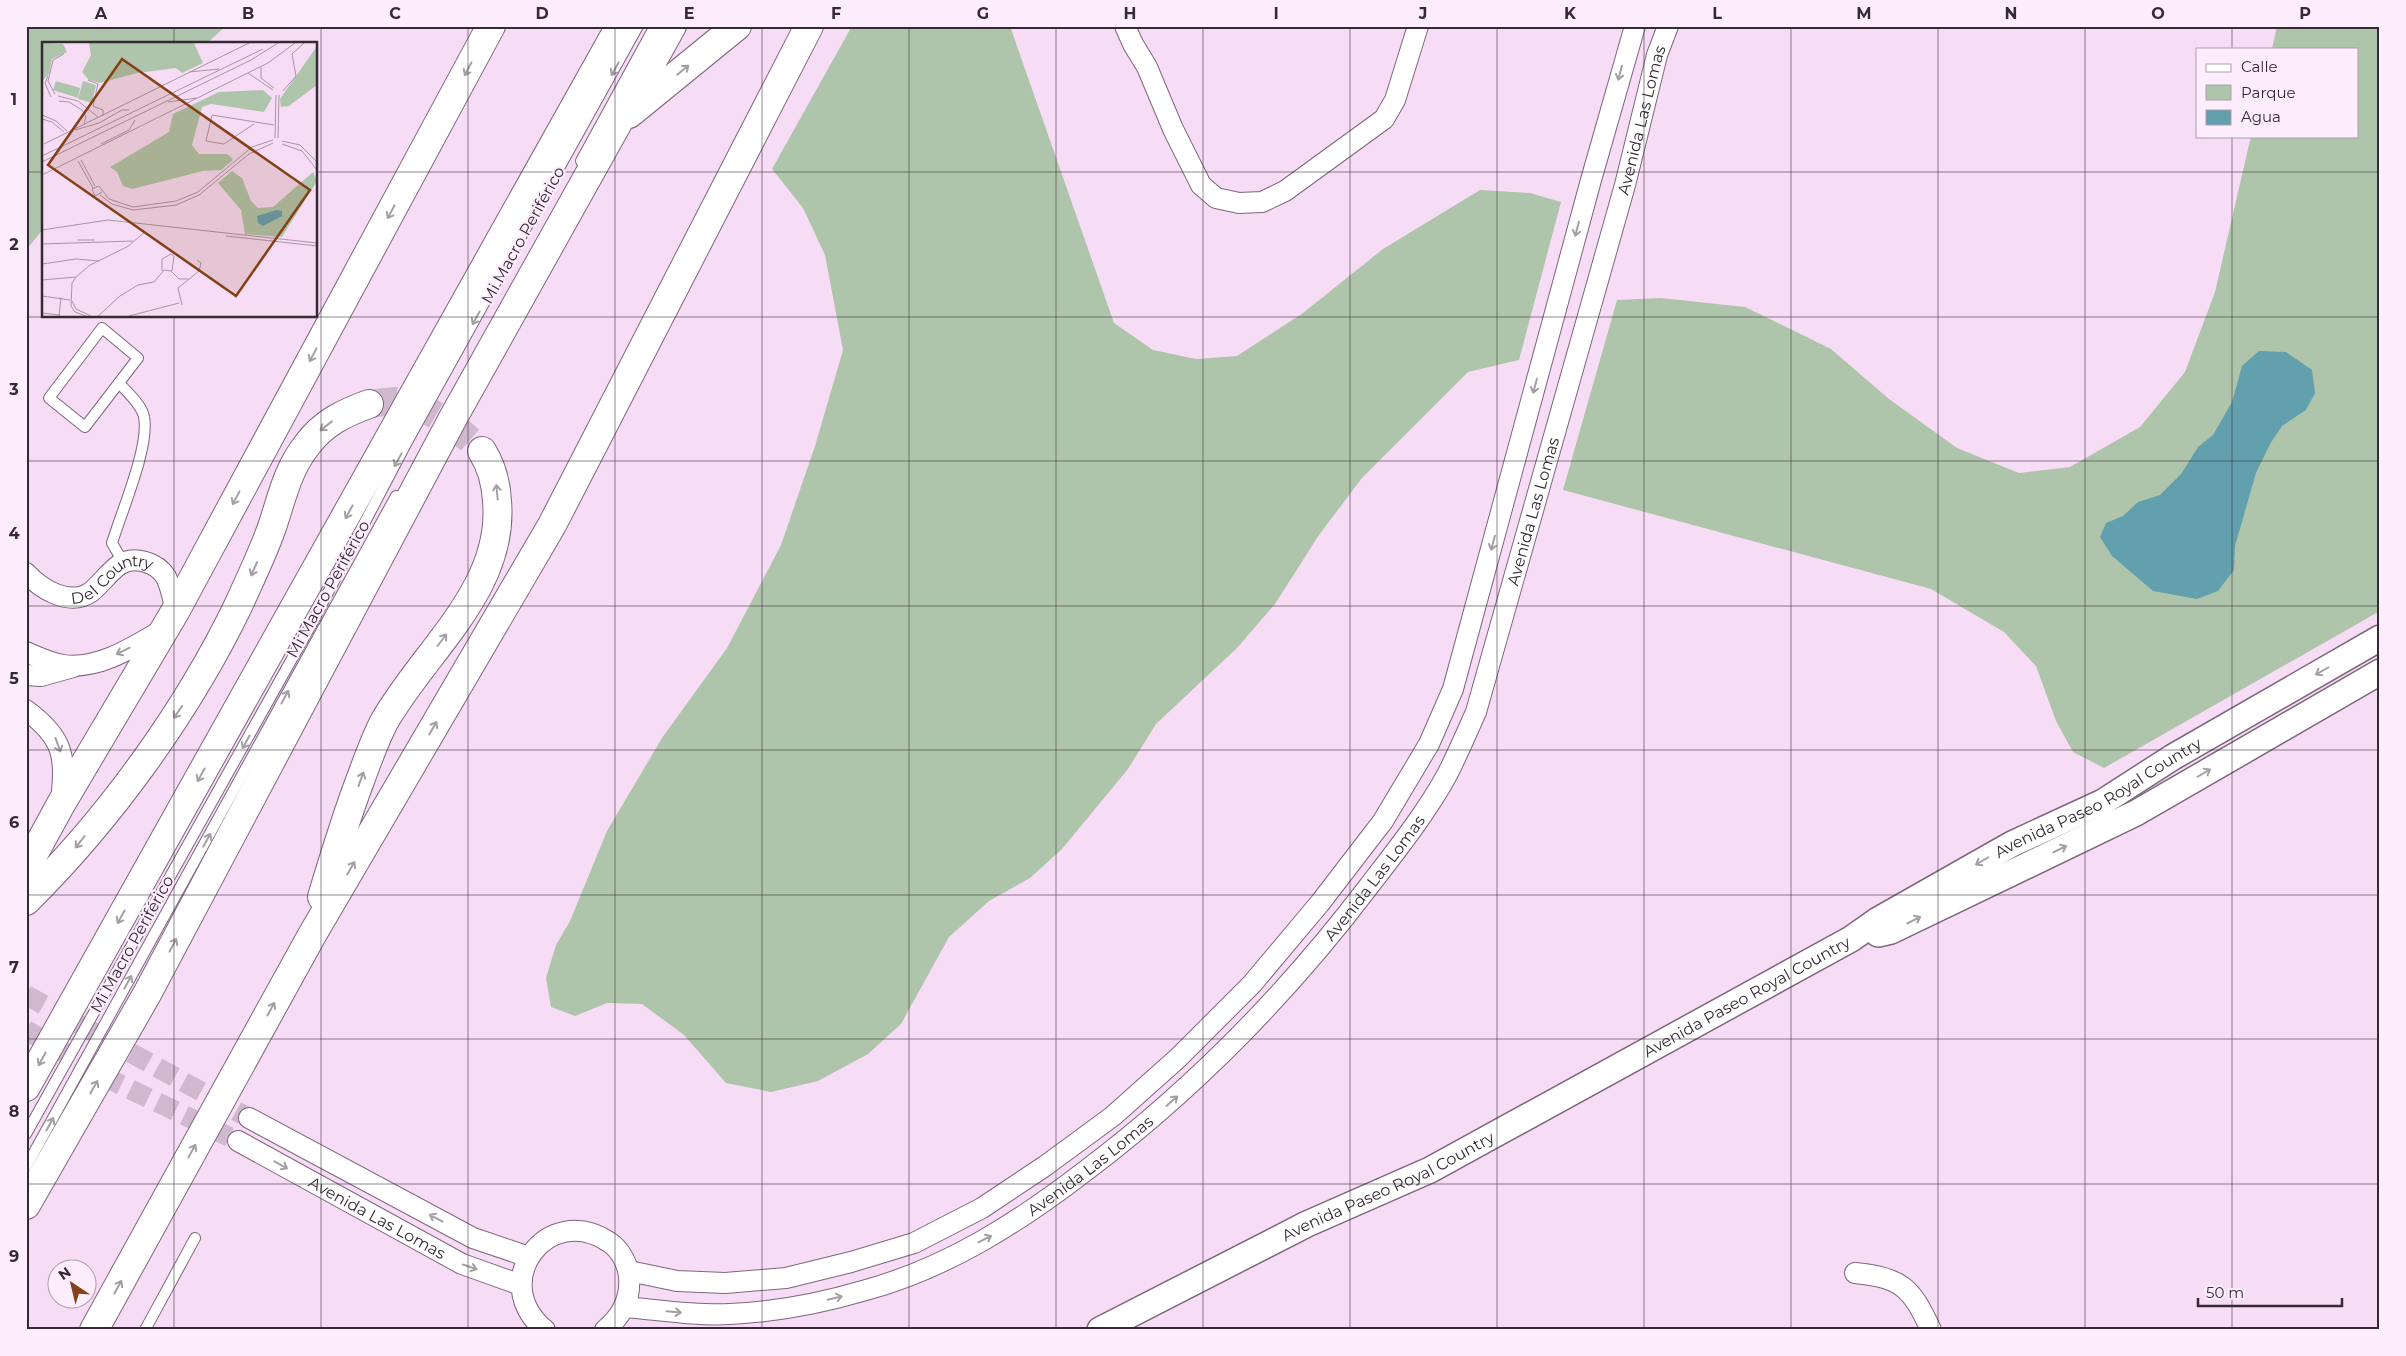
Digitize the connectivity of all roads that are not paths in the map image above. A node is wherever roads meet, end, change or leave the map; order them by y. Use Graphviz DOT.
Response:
graph roads {
  1 [pos="491,26"];
  2 [pos="620,26"];
  3 [pos="638,26"];
  4 [pos="655,26"];
  5 [pos="672,26"];
  6 [pos="737,26"];
  7 [pos="809,26"];
  8 [pos="1126,26"];
  9 [pos="1418,26"];
  10 [pos="1635,26"];
  11 [pos="1668,26"];
  12 [pos="1626,49"];
  13 [pos="1657,55"];
  14 [pos="618,122"];
  15 [pos="574,174"];
  16 [pos="119,383"];
  17 [pos="369,404"];
  18 [pos="482,451"];
  19 [pos="401,488"];
  20 [pos="123,562"];
  21 [pos="26,573"];
  22 [pos="171,619"];
  23 [pos="2380,638"];
  24 [pos="26,652"];
  25 [pos="2355,652"];
  26 [pos="85,664"];
  27 [pos="26,675"];
  28 [pos="2374,675"];
  29 [pos="26,710"];
  30 [pos="61,804"];
  31 [pos="26,868"];
  32 [pos="26,901"];
  33 [pos="312,935"];
  34 [pos="1851,939"];
  35 [pos="26,1087"];
  36 [pos="249,1118"];
  37 [pos="26,1134"];
  38 [pos="238,1142"];
  39 [pos="26,1167"];
  40 [pos="26,1205"];
  41 [pos="195,1238"];
  42 [pos="529,1257"];
  43 [pos="629,1271"];
  44 [pos="1855,1273"];
  45 [pos="521,1285"];
  46 [pos="625,1307"];
  47 [pos="94,1330"];
  48 [pos="145,1330"];
  49 [pos="546,1330"];
  50 [pos="605,1330"];
  51 [pos="1100,1330"];
  52 [pos="1931,1330"];
  1 -- 22 [label="main road, one-way"];
  2 -- 35 [label="main road, one-way"];
  3 -- 37 [label="lane, Mi Macro Periférico, one-way"];
  4 -- 15 [label="lane, Mi Macro Periférico"];
  5 -- 14 [label="main road"];
  14 -- 6 [label="main road, one-way"];
  33 -- 7 [label="main road, one-way"];
  8 -- 9 [label="street"];
  10 -- 12 [label="street, Avenida Las Lomas"];
  11 -- 13 [label="street, Avenida Las Lomas"];
  12 -- 13 [label="street"];
  12 -- 43 [label="street, Avenida Las Lomas, one-way"];
  46 -- 13 [label="street, Avenida Las Lomas, one-way"];
  40 -- 14 [label="main road, one-way"];
  16 -- 16 [label="lane"];
  16 -- 20 [label="lane"];
  17 -- 32 [label="main road, one-way"];
  33 -- 18 [label="main road, one-way"];
  39 -- 19 [label="lane, Mi Macro Periférico, one-way"];
  20 -- 21 [label="street, Del Country"];
  20 -- 22 [label="street, Del Country"];
  22 -- 26 [label="street, one-way"];
  22 -- 30 [label="main road"];
  23 -- 25 [label="street, Avenida Paseo Royal Country"];
  24 -- 26 [label="street"];
  25 -- 28 [label="street"];
  25 -- 34 [label="street, Avenida Paseo Royal Country, one-way"];
  26 -- 27 [label="street"];
  34 -- 28 [label="street, one-way"];
  29 -- 30 [label="street, one-way"];
  30 -- 31 [label="main road"];
  47 -- 33 [label="main road, one-way"];
  34 -- 51 [label="street, Avenida Paseo Royal Country"];
  42 -- 36 [label="street, Avenida Las Lomas, one-way"];
  38 -- 45 [label="street, Avenida Las Lomas, one-way"];
  41 -- 48 [label="lane"];
  42 -- 43 [label="street"];
  42 -- 45 [label="street"];
  43 -- 46 [label="street"];
  44 -- 52 [label="street"];
  45 -- 49 [label="street"];
  46 -- 50 [label="street"];
}
